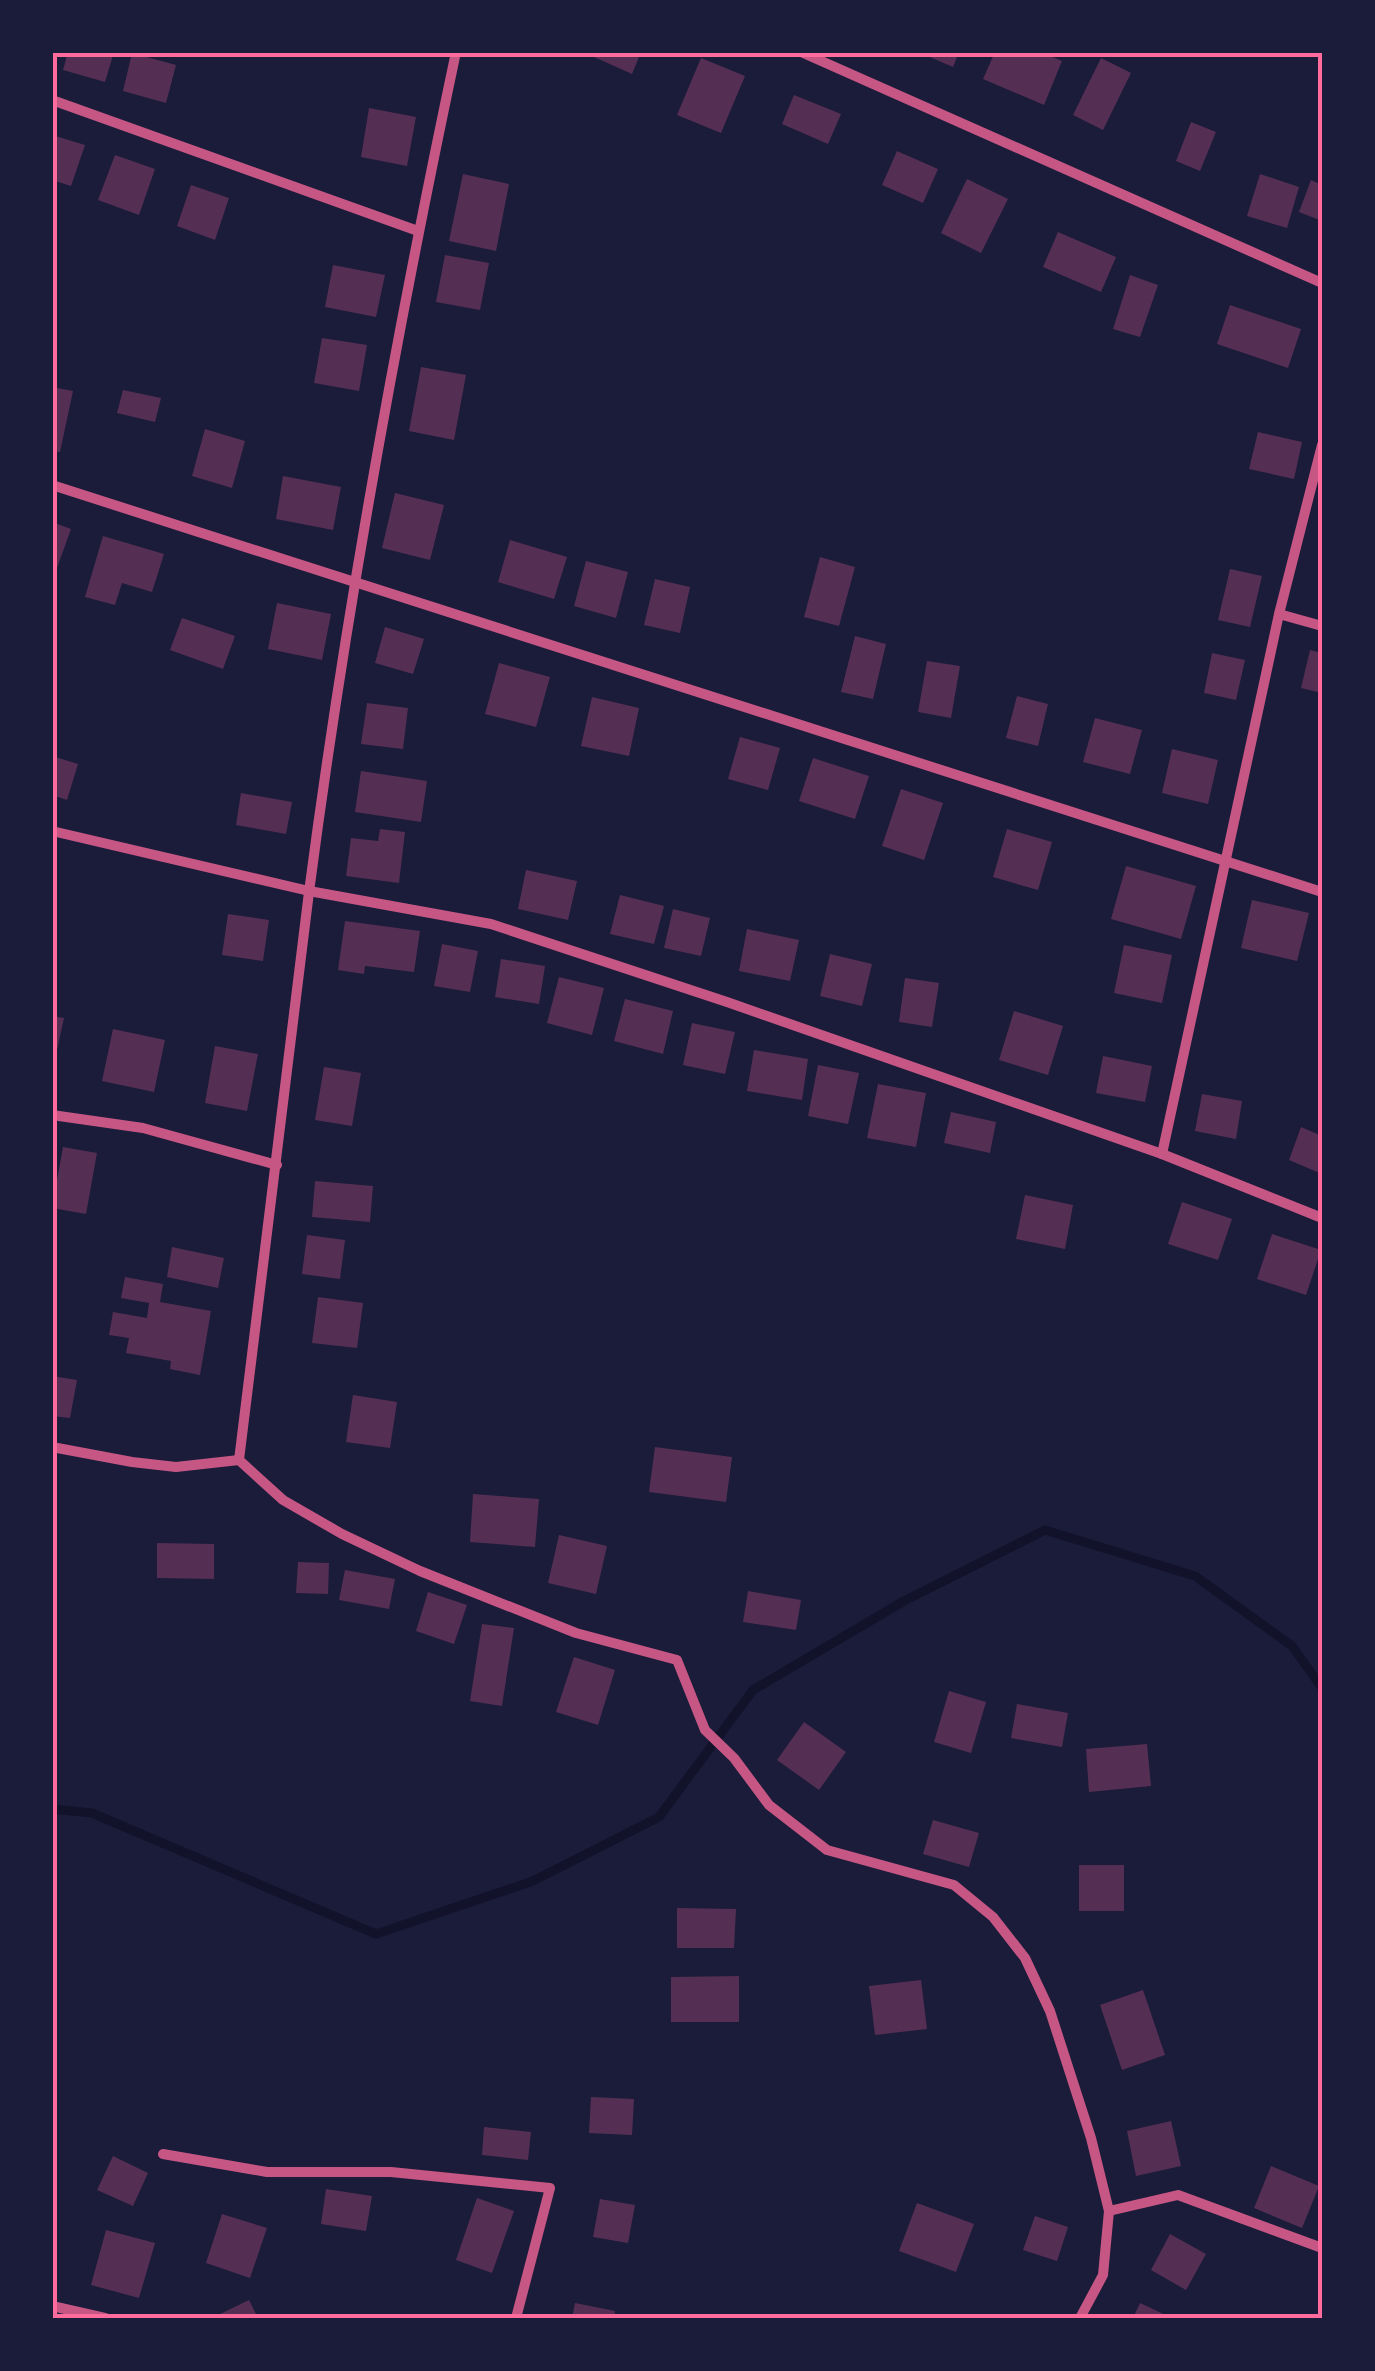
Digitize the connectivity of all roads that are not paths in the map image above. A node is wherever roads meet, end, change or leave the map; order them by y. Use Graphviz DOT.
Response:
graph roads {
  1 [pos="456,52"];
  2 [pos="802,52"];
  3 [pos="52,100"];
  4 [pos="418,231"];
  5 [pos="1322,283"];
  6 [pos="1322,446"];
  7 [pos="52,485"];
  8 [pos="356,579"];
  9 [pos="1279,614"];
  10 [pos="1322,626"];
  11 [pos="52,831"];
  12 [pos="1224,861"];
  13 [pos="309,891"];
  14 [pos="1322,892"];
  15 [pos="52,1115"];
  16 [pos="1162,1154"];
  17 [pos="278,1164"];
  18 [pos="1322,1218"];
  19 [pos="52,1447"];
  20 [pos="240,1460"];
  21 [pos="163,2154"];
  22 [pos="1109,2211"];
  23 [pos="1322,2248"];
  24 [pos="52,2306"];
  25 [pos="104,2318"];
  26 [pos="516,2318"];
  27 [pos="1080,2318"];
  1 -- 4 [label="street"];
  2 -- 5 [label="street"];
  3 -- 4 [label="street"];
  4 -- 8 [label="street"];
  6 -- 9 [label="street"];
  7 -- 8 [label="street"];
  8 -- 12 [label="street"];
  8 -- 13 [label="street"];
  9 -- 10 [label="street"];
  9 -- 12 [label="street"];
  11 -- 13 [label="street"];
  12 -- 14 [label="street"];
  12 -- 16 [label="street"];
  13 -- 16 [label="street"];
  13 -- 17 [label="street"];
  15 -- 17 [label="street"];
  16 -- 18 [label="street"];
  17 -- 20 [label="street"];
  19 -- 20 [label="street"];
  20 -- 22 [label="street"];
  21 -- 26 [label="street"];
  22 -- 23 [label="street"];
  22 -- 27 [label="street"];
  24 -- 25 [label="street"];
}
